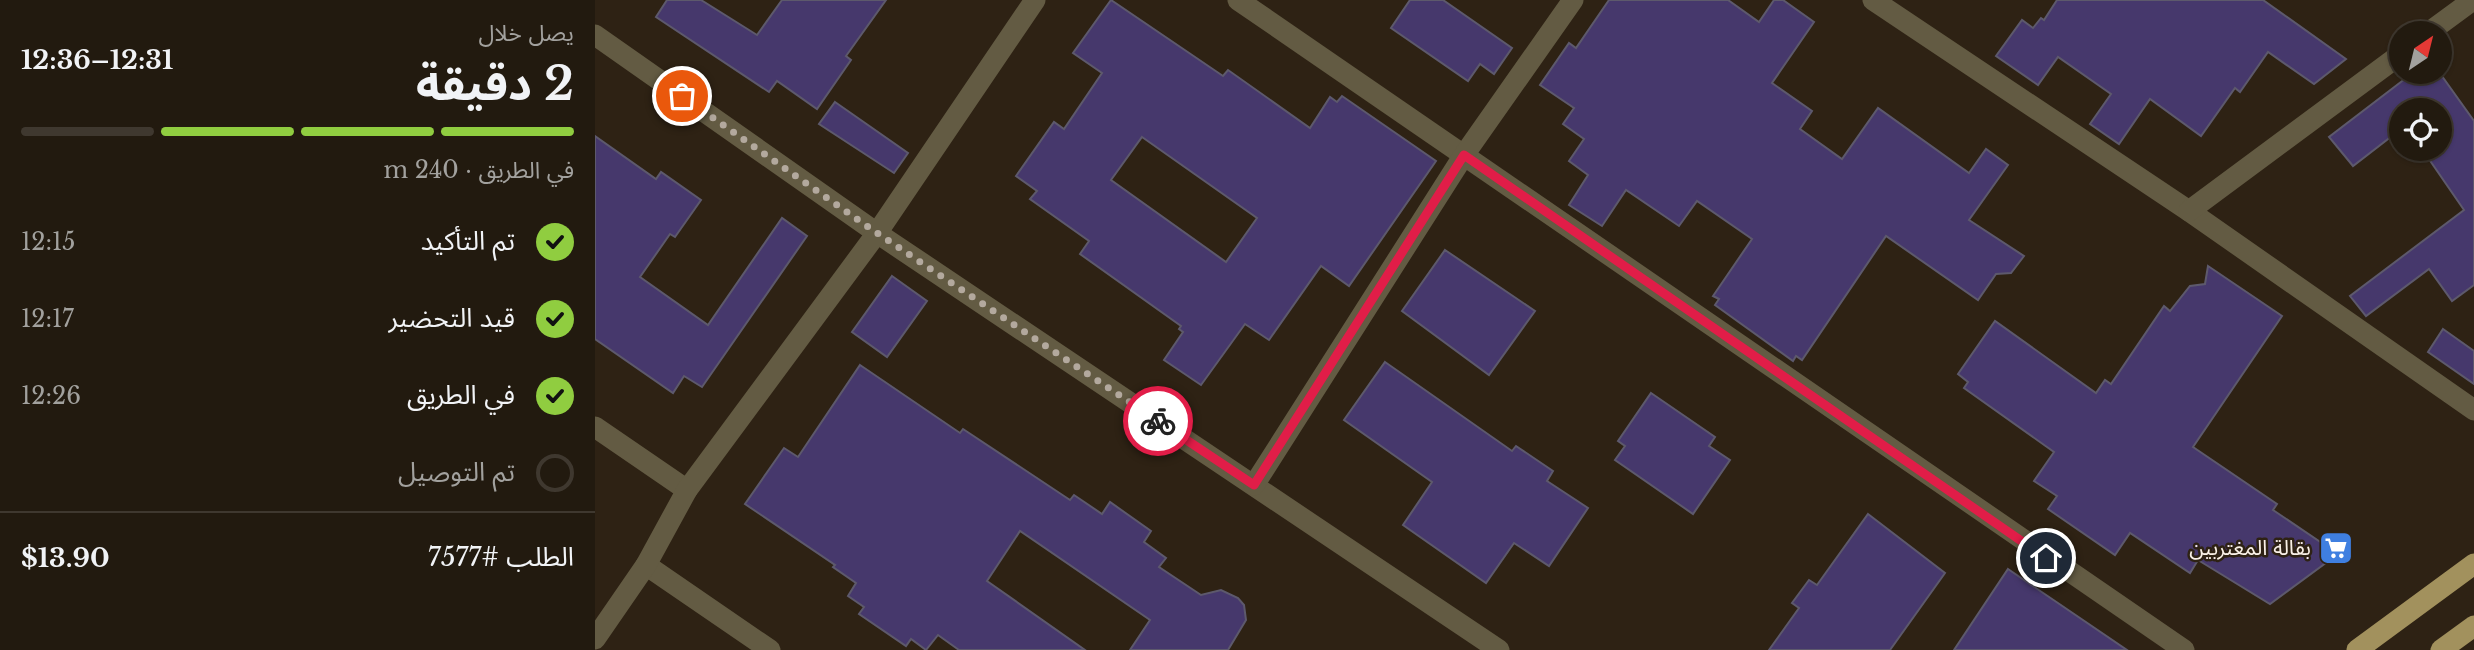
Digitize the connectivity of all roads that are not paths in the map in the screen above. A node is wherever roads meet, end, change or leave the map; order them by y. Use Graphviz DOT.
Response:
graph roads {
  1 [pos="1035,0"];
  2 [pos="1238,0"];
  3 [pos="1573,0"];
  4 [pos="1873,0"];
  5 [pos="2473,0"];
  6 [pos="2444,21"];
  7 [pos="595,35"];
  8 [pos="2389,63"];
  9 [pos="1464,155"];
  10 [pos="2189,211"];
  11 [pos="877,233"];
  12 [pos="2474,410"];
  13 [pos="595,427"];
  14 [pos="1254,485"];
  15 [pos="687,490"];
  16 [pos="2474,564"];
  17 [pos="646,565"];
  18 [pos="2474,626"];
  19 [pos="595,639"];
  20 [pos="770,650"];
  21 [pos="1499,650"];
  22 [pos="2184,650"];
  23 [pos="2357,650"];
  24 [pos="2441,650"];
  1 -- 11 [label="street"];
  2 -- 9 [label="street"];
  3 -- 9 [label="street"];
  4 -- 10 [label="street"];
  5 -- 6 [label="street"];
  7 -- 11 [label="street"];
  8 -- 10 [label="street"];
  9 -- 14 [label="street"];
  9 -- 22 [label="street"];
  10 -- 12 [label="street"];
  11 -- 14 [label="street"];
  11 -- 15 [label="street"];
  13 -- 15 [label="street"];
  14 -- 21 [label="street"];
  15 -- 17 [label="street"];
  16 -- 23 [label="main road"];
  17 -- 19 [label="street"];
  17 -- 20 [label="street"];
  18 -- 24 [label="main road"];
}
